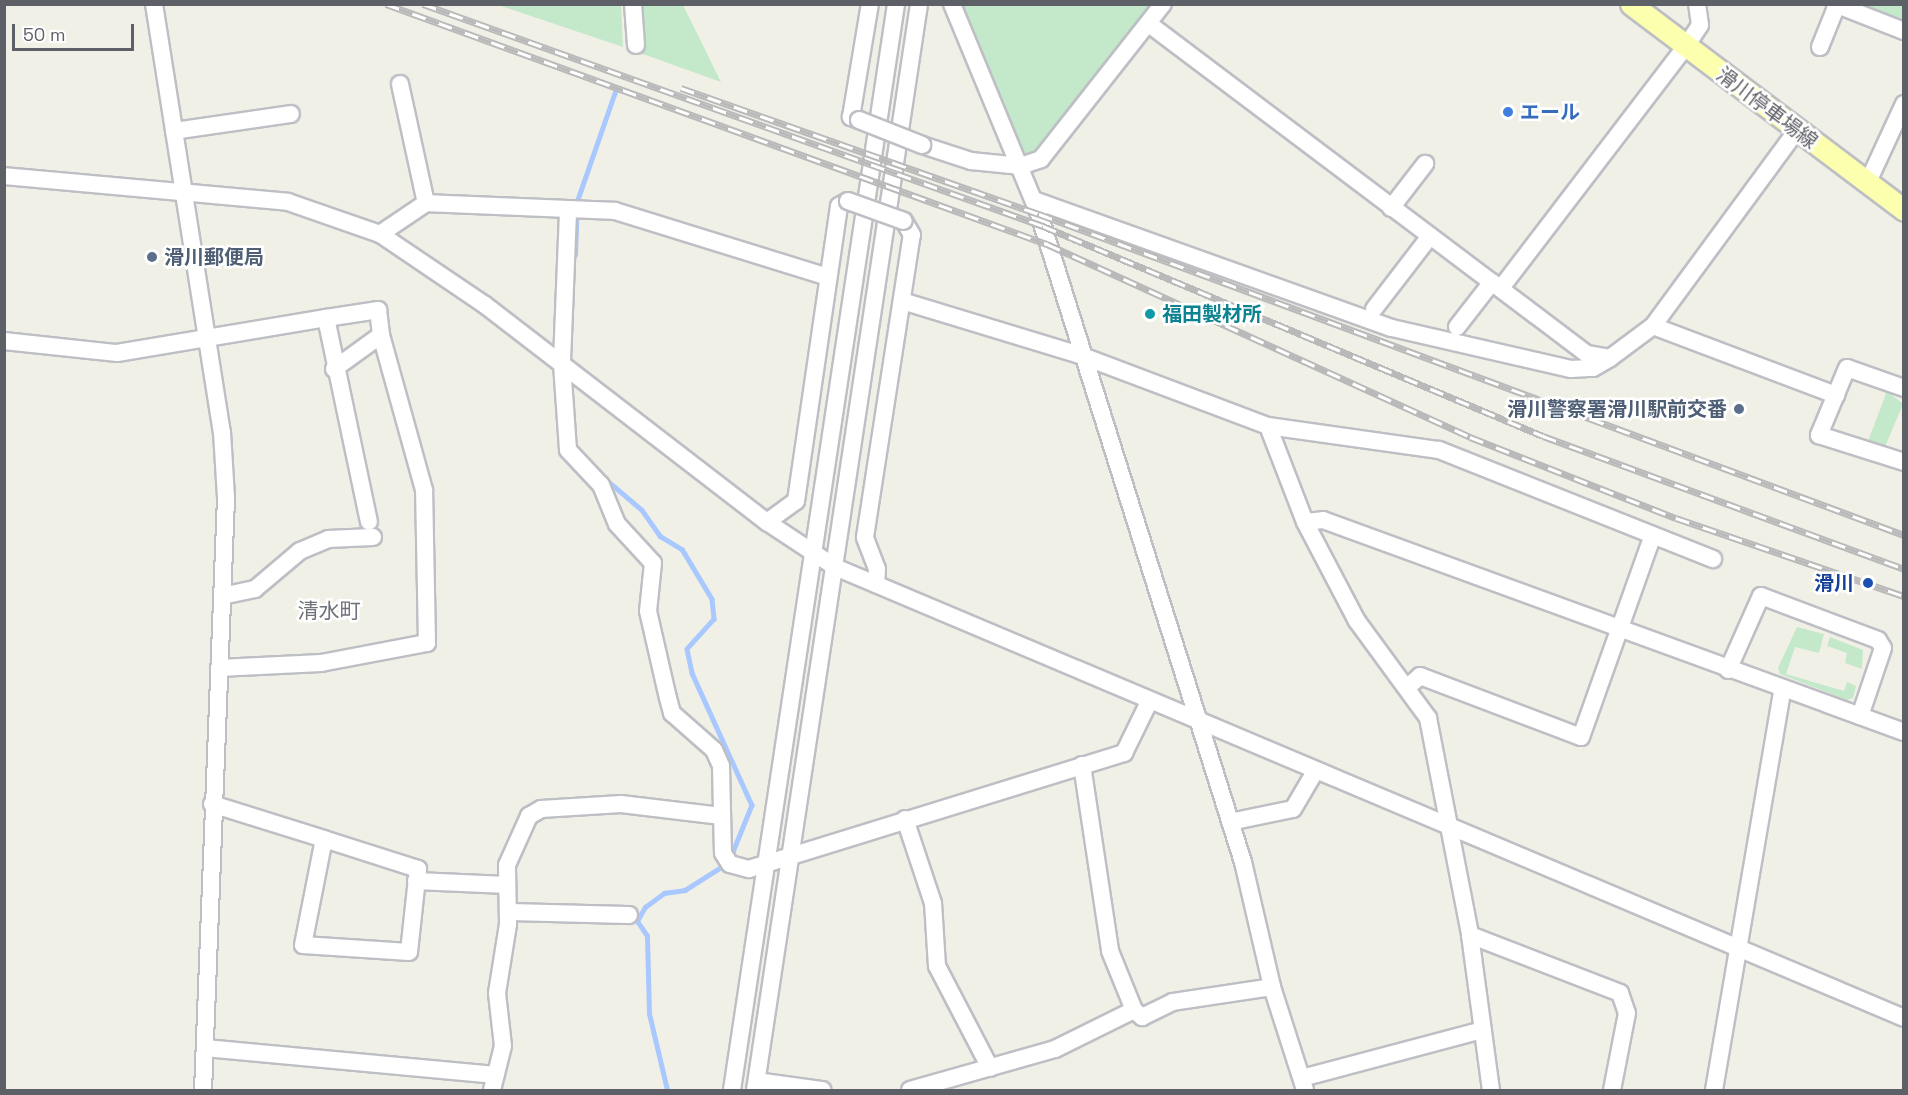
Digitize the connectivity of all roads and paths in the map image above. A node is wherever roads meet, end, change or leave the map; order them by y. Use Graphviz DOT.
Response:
graph roads {
  1 [pos="154,4"];
  2 [pos="633,4"];
  3 [pos="870,4"];
  4 [pos="896,4"];
  5 [pos="919,4"];
  6 [pos="952,4"];
  7 [pos="1163,4"];
  8 [pos="1631,4"];
  9 [pos="1697,4"];
  10 [pos="1836,5"];
  11 [pos="1149,24"];
  12 [pos="1904,31"];
  13 [pos="636,45"];
  14 [pos="1686,46"];
  15 [pos="1820,47"];
  16 [pos="400,84"];
  17 [pos="1904,104"];
  18 [pos="291,114"];
  19 [pos="1797,130"];
  20 [pos="174,131"];
  21 [pos="1425,164"];
  22 [pos="1021,166"];
  23 [pos="4,176"];
  24 [pos="1868,184"];
  25 [pos="184,189"];
  26 [pos="1034,200"];
  27 [pos="426,203"];
  28 [pos="1392,207"];
  29 [pos="1904,210"];
  30 [pos="568,212"];
  31 [pos="380,234"];
  32 [pos="1431,236"];
  33 [pos="828,276"];
  34 [pos="1497,285"];
  35 [pos="902,301"];
  36 [pos="1374,309"];
  37 [pos="326,318"];
  38 [pos="1653,326"];
  39 [pos="1457,327"];
  40 [pos="381,335"];
  41 [pos="205,339"];
  42 [pos="4,341"];
  43 [pos="1080,355"];
  44 [pos="1610,358"];
  45 [pos="562,364"];
  46 [pos="334,369"];
  47 [pos="1904,388"];
  48 [pos="1836,394"];
  49 [pos="1268,426"];
  50 [pos="1902,459"];
  51 [pos="767,522"];
  52 [pos="1305,522"];
  53 [pos="1653,535"];
  54 [pos="814,555"];
  55 [pos="1713,559"];
  56 [pos="835,567"];
  57 [pos="876,584"];
  58 [pos="222,596"];
  59 [pos="1621,628"];
  60 [pos="219,668"];
  61 [pos="1728,670"];
  62 [pos="1409,686"];
  63 [pos="1782,691"];
  64 [pos="1149,702"];
  65 [pos="1860,716"];
  66 [pos="1198,723"];
  67 [pos="1904,732"];
  68 [pos="1082,765"];
  69 [pos="1316,770"];
  70 [pos="212,804"];
  71 [pos="721,816"];
  72 [pos="905,819"];
  73 [pos="1230,822"];
  74 [pos="1447,823"];
  75 [pos="324,839"];
  76 [pos="791,857"];
  77 [pos="768,864"];
  78 [pos="416,881"];
  79 [pos="507,885"];
  80 [pos="508,912"];
  81 [pos="629,915"];
  82 [pos="1470,935"];
  83 [pos="1740,952"];
  84 [pos="1272,987"];
  85 [pos="1134,1010"];
  86 [pos="1904,1018"];
  87 [pos="1483,1030"];
  88 [pos="205,1048"];
  89 [pos="990,1068"];
  90 [pos="494,1083"];
  91 [pos="1304,1084"];
  92 [pos="756,1086"];
  93 [pos="203,1090"];
  94 [pos="732,1090"];
  95 [pos="822,1090"];
  96 [pos="910,1090"];
  97 [pos="1491,1090"];
  98 [pos="1612,1090"];
  99 [pos="1714,1090"];
  1 -- 20 [label="street"];
  2 -- 13 [label="street"];
  3 -- 22 [label="street, bridge"];
  4 -- 54 [label="street"];
  5 -- 56 [label="street"];
  6 -- 22 [label="street"];
  7 -- 11 [label="street"];
  8 -- 14 [label="main road, 滑川停車場線"];
  9 -- 14 [label="street"];
  10 -- 12 [label="street"];
  10 -- 15 [label="street"];
  11 -- 22 [label="street"];
  11 -- 28 [label="street"];
  14 -- 19 [label="main road, 滑川停車場線"];
  14 -- 34 [label="street"];
  16 -- 27 [label="street"];
  17 -- 24 [label="street"];
  18 -- 20 [label="street"];
  19 -- 24 [label="main road, 滑川停車場線"];
  19 -- 38 [label="street"];
  20 -- 25 [label="street"];
  21 -- 28 [label="street"];
  22 -- 26 [label="street"];
  23 -- 25 [label="street"];
  24 -- 29 [label="main road, 滑川停車場線"];
  25 -- 31 [label="street"];
  25 -- 41 [label="street"];
  26 -- 43 [label="street"];
  26 -- 44 [label="street"];
  27 -- 30 [label="street"];
  27 -- 31 [label="street"];
  28 -- 32 [label="street"];
  30 -- 33 [label="street"];
  30 -- 45 [label="street"];
  31 -- 45 [label="street"];
  32 -- 34 [label="street"];
  32 -- 36 [label="street"];
  33 -- 35 [label="street, bridge"];
  33 -- 51 [label="street"];
  34 -- 39 [label="street"];
  34 -- 44 [label="street"];
  35 -- 43 [label="street"];
  35 -- 57 [label="street"];
  37 -- 40 [label="street"];
  37 -- 41 [label="street"];
  37 -- 46 [label="street"];
  38 -- 44 [label="street"];
  38 -- 48 [label="street"];
  40 -- 46 [label="street"];
  40 -- 60 [label="street"];
  41 -- 42 [label="street"];
  41 -- 58 [label="street"];
  43 -- 49 [label="street"];
  43 -- 66 [label="street"];
  45 -- 51 [label="street"];
  45 -- 71 [label="street"];
  46 -- 58 [label="street"];
  47 -- 48 [label="street"];
  48 -- 50 [label="street"];
  49 -- 52 [label="street"];
  49 -- 53 [label="street"];
  51 -- 54 [label="street"];
  52 -- 59 [label="street"];
  52 -- 62 [label="street"];
  53 -- 55 [label="street"];
  53 -- 59 [label="street"];
  54 -- 56 [label="street"];
  54 -- 77 [label="street"];
  56 -- 57 [label="street"];
  56 -- 76 [label="street"];
  57 -- 64 [label="street"];
  58 -- 60 [label="street"];
  59 -- 61 [label="street"];
  59 -- 62 [label="street"];
  60 -- 70 [label="street"];
  61 -- 63 [label="street"];
  61 -- 65 [label="street"];
  62 -- 74 [label="street"];
  63 -- 65 [label="street"];
  63 -- 83 [label="street"];
  64 -- 66 [label="street"];
  64 -- 68 [label="street"];
  65 -- 67 [label="street"];
  66 -- 69 [label="street"];
  66 -- 73 [label="street"];
  68 -- 72 [label="street"];
  68 -- 85 [label="street"];
  69 -- 73 [label="street"];
  69 -- 74 [label="street"];
  70 -- 75 [label="street"];
  70 -- 88 [label="street"];
  71 -- 77 [label="street"];
  71 -- 79 [label="street"];
  72 -- 76 [label="street"];
  72 -- 89 [label="street"];
  73 -- 84 [label="street"];
  74 -- 82 [label="street"];
  74 -- 83 [label="street"];
  75 -- 78 [label="street"];
  75 -- 78 [label="street"];
  76 -- 77 [label="street"];
  76 -- 92 [label="street"];
  77 -- 94 [label="street"];
  78 -- 79 [label="street"];
  79 -- 80 [label="street"];
  80 -- 81 [label="street"];
  80 -- 90 [label="street"];
  82 -- 87 [label="street"];
  82 -- 98 [label="street"];
  83 -- 86 [label="street"];
  83 -- 99 [label="street"];
  84 -- 85 [label="street"];
  84 -- 91 [label="street"];
  85 -- 89 [label="street"];
  87 -- 91 [label="street"];
  87 -- 97 [label="street"];
  88 -- 90 [label="street"];
  88 -- 93 [label="street"];
  89 -- 96 [label="street"];
  92 -- 95 [label="street"];
}
